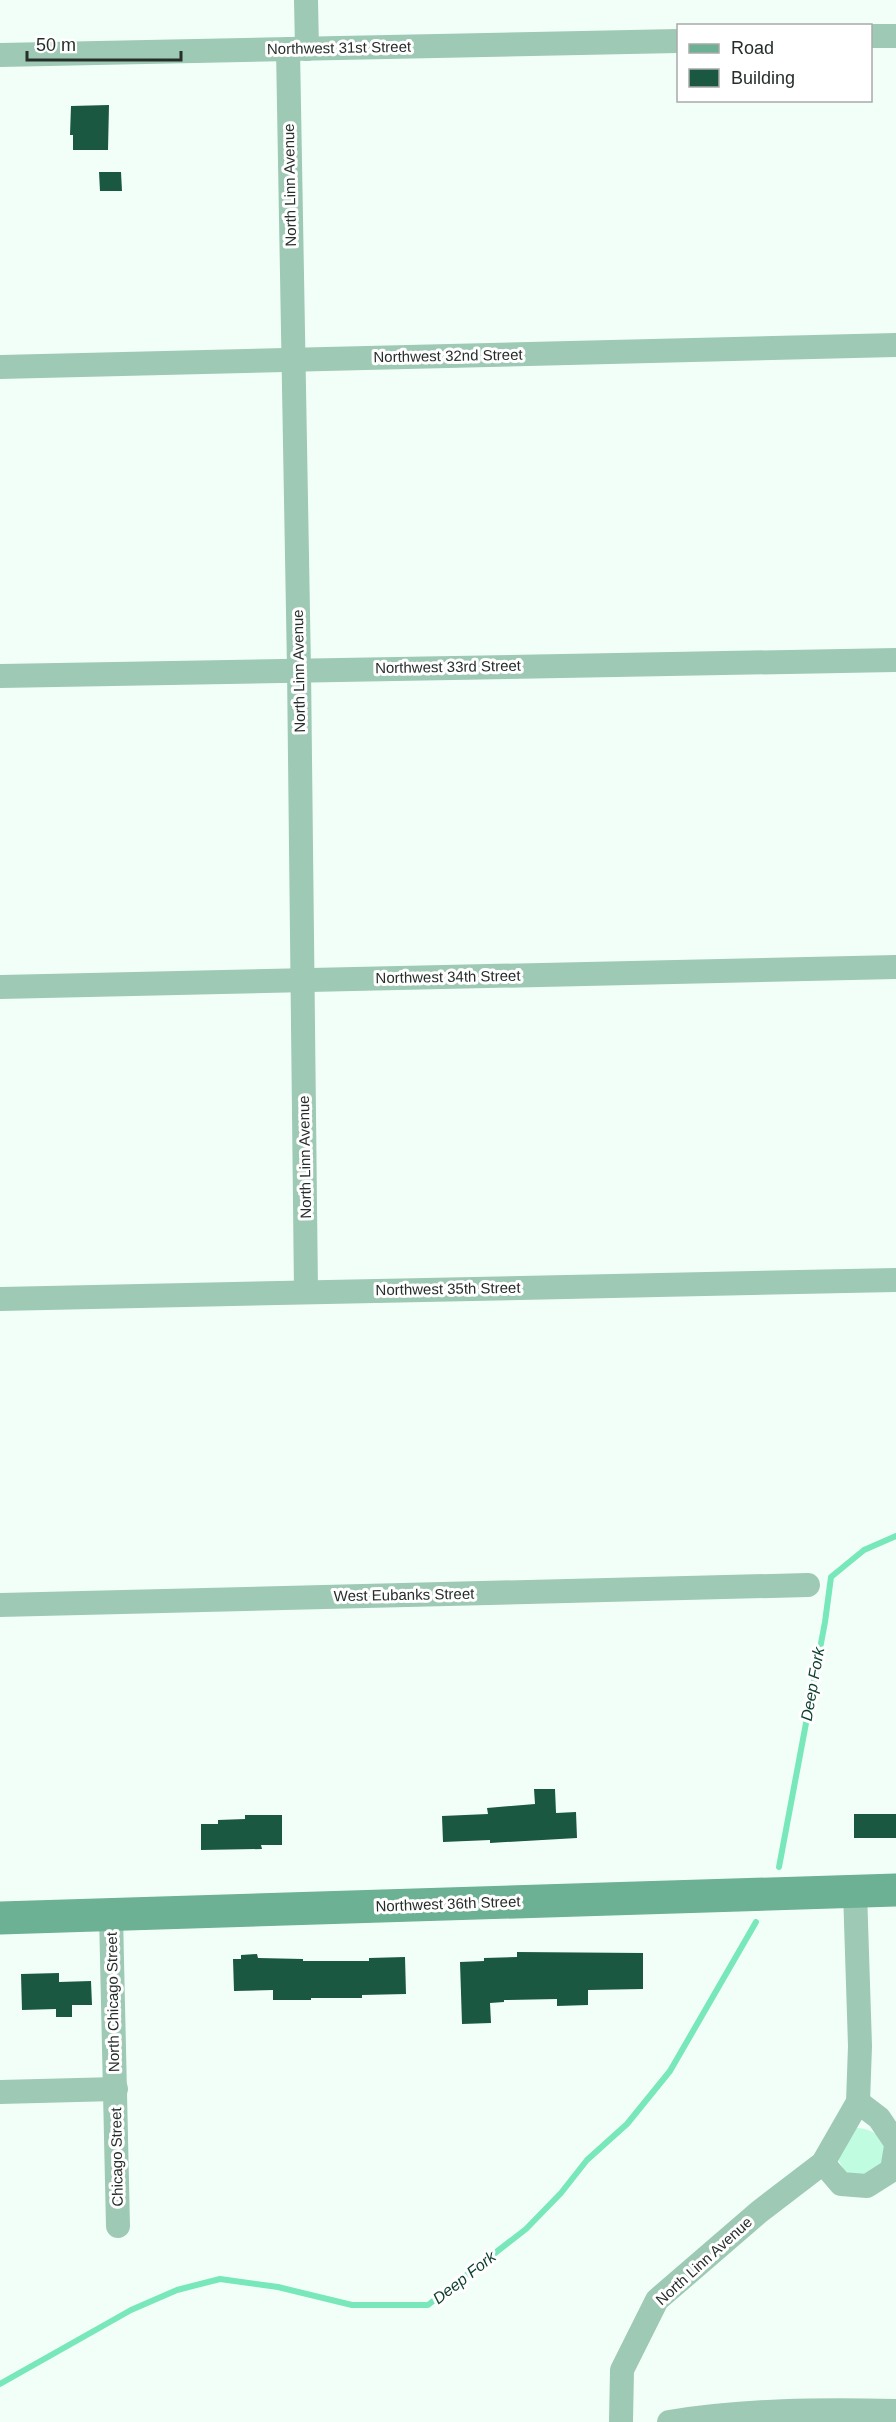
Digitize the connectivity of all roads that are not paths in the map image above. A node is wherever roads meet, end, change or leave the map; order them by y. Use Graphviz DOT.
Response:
graph roads {
  1 [pos="306,0"];
  2 [pos="872,36"];
  3 [pos="896,36"];
  4 [pos="677,40"];
  5 [pos="298,49"];
  6 [pos="0,56"];
  7 [pos="896,345"];
  8 [pos="294,360"];
  9 [pos="0,367"];
  10 [pos="896,660"];
  11 [pos="299,669"];
  12 [pos="0,676"];
  13 [pos="896,967"];
  14 [pos="302,981"];
  15 [pos="0,987"];
  16 [pos="896,1281"];
  17 [pos="306,1292"];
  18 [pos="0,1299"];
  19 [pos="808,1585"];
  20 [pos="0,1605"];
  21 [pos="896,1890"];
  22 [pos="855,1891"];
  23 [pos="111,1915"];
  24 [pos="0,1918"];
  25 [pos="116,2089"];
  26 [pos="0,2092"];
  27 [pos="858,2102"];
  28 [pos="896,2145"];
  29 [pos="823,2163"];
  30 [pos="118,2226"];
  31 [pos="896,2411"];
  32 [pos="621,2422"];
  33 [pos="669,2422"];
  1 -- 5 [label="street, North Linn Avenue"];
  2 -- 3 [label="street"];
  4 -- 5 [label="street, Northwest 31st Street"];
  5 -- 6 [label="street, Northwest 31st Street"];
  5 -- 8 [label="street, North Linn Avenue"];
  7 -- 8 [label="street, Northwest 32nd Street"];
  8 -- 9 [label="street, Northwest 32nd Street"];
  8 -- 11 [label="street, North Linn Avenue"];
  10 -- 11 [label="street, Northwest 33rd Street"];
  11 -- 12 [label="street, Northwest 33rd Street"];
  11 -- 14 [label="street, North Linn Avenue"];
  13 -- 14 [label="street, Northwest 34th Street"];
  14 -- 15 [label="street, Northwest 34th Street"];
  14 -- 17 [label="street, North Linn Avenue"];
  16 -- 17 [label="street, Northwest 35th Street"];
  17 -- 18 [label="street, Northwest 35th Street"];
  19 -- 20 [label="street, West Eubanks Street"];
  21 -- 22 [label="street, Northwest 36th Street"];
  22 -- 23 [label="street, Northwest 36th Street"];
  22 -- 27 [label="street, North Linn Avenue"];
  23 -- 24 [label="street, Northwest 36th Street"];
  23 -- 25 [label="street, North Chicago Street"];
  25 -- 26 [label="street"];
  25 -- 30 [label="street, Chicago Street"];
  27 -- 28 [label="street"];
  27 -- 29 [label="street, North Linn Avenue"];
  28 -- 29 [label="street"];
  29 -- 32 [label="street, North Linn Avenue"];
  31 -- 33 [label="street"];
}
